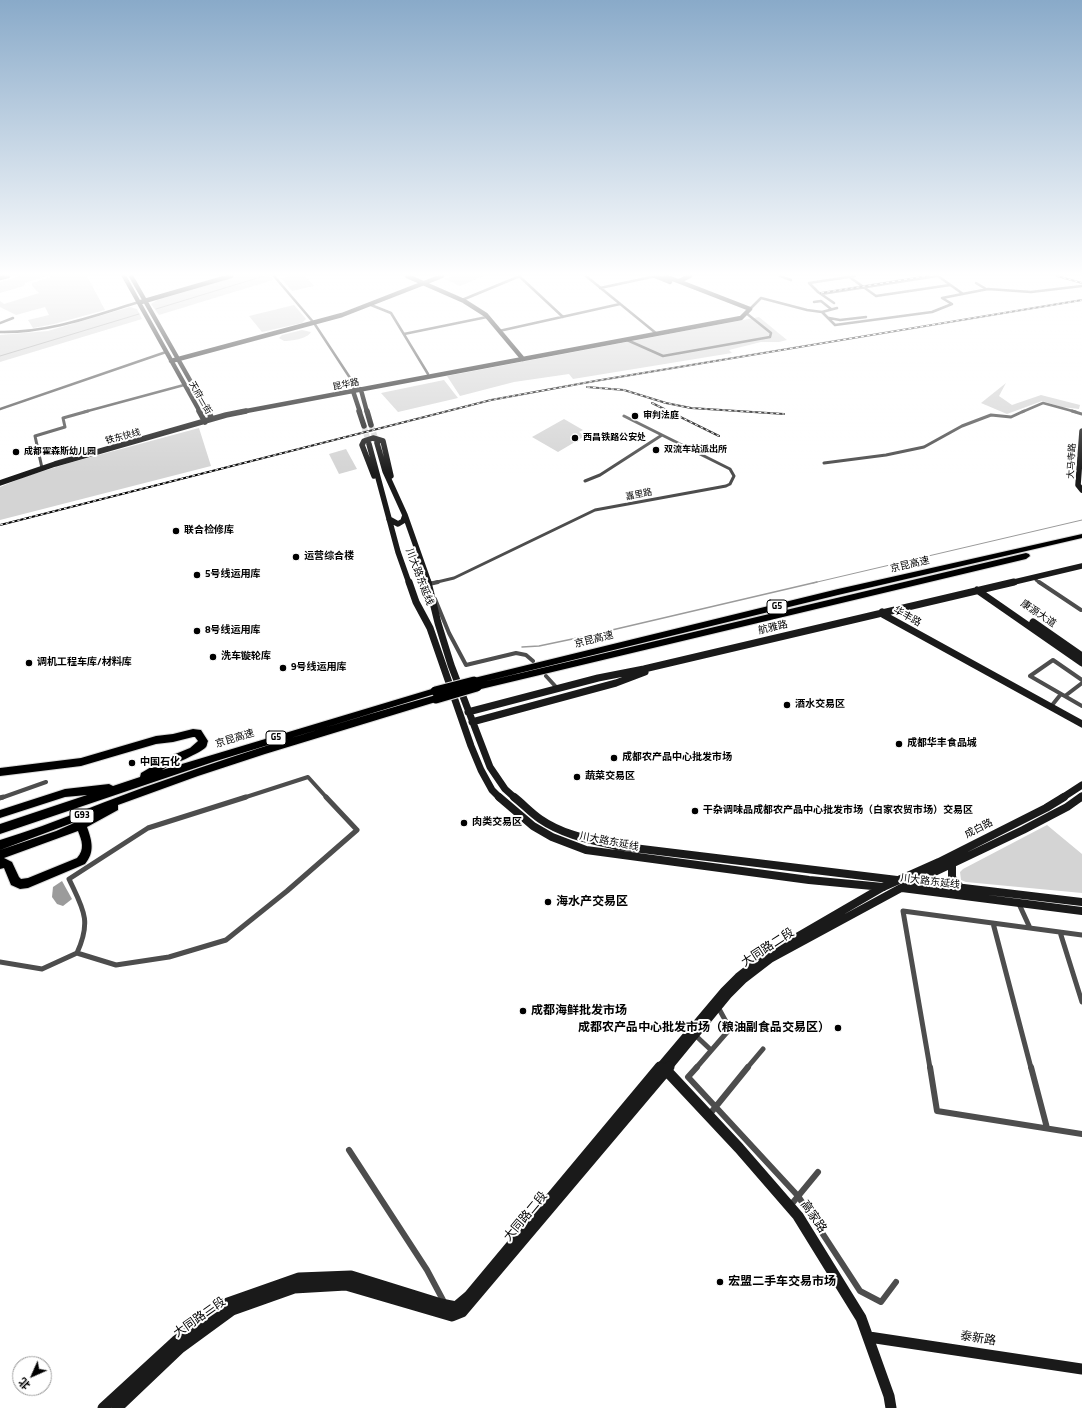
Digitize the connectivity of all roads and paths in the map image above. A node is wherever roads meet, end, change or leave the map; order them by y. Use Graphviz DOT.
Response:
graph roads {
  1 [pos="160,342"];
  2 [pos="168,342"];
  3 [pos="239,342"];
  4 [pos="325,342"];
  5 [pos="409,342"];
  6 [pos="508,342"];
  7 [pos="609,342"];
  8 [pos="617,342"];
  9 [pos="631,342"];
  10 [pos="743,342"];
  11 [pos="166,352"];
  12 [pos="177,358"];
  13 [pos="522,358"];
  14 [pos="170,359"];
  15 [pos="428,374"];
  16 [pos="184,386"];
  17 [pos="380,386"];
  18 [pos="354,389"];
  19 [pos="361,390"];
  20 [pos="332,395"];
  21 [pos="364,400"];
  22 [pos="356,402"];
  23 [pos="0,409"];
  24 [pos="1082,414"];
  25 [pos="624,416"];
  26 [pos="211,417"];
  27 [pos="204,420"];
  28 [pos="371,425"];
  29 [pos="364,426"];
  30 [pos="1082,431"];
  31 [pos="662,435"];
  32 [pos="824,463"];
  33 [pos="42,467"];
  34 [pos="0,480"];
  35 [pos="585,481"];
  36 [pos="0,483"];
  37 [pos="394,490"];
  38 [pos="1082,490"];
  39 [pos="382,493"];
  40 [pos="405,515"];
  41 [pos="389,519"];
  42 [pos="1082,536"];
  43 [pos="1082,542"];
  44 [pos="1082,566"];
  45 [pos="1082,569"];
  46 [pos="1036,580"];
  47 [pos="429,584"];
  48 [pos="982,591"];
  49 [pos="1081,610"];
  50 [pos="885,614"];
  51 [pos="1082,656"];
  52 [pos="533,661"];
  53 [pos="1082,663"];
  54 [pos="546,676"];
  55 [pos="1082,682"];
  56 [pos="475,684"];
  57 [pos="557,688"];
  58 [pos="435,695"];
  59 [pos="1063,695"];
  60 [pos="1053,704"];
  61 [pos="1082,706"];
  62 [pos="468,712"];
  63 [pos="1082,720"];
  64 [pos="472,722"];
  65 [pos="1082,724"];
  66 [pos="0,772"];
  67 [pos="46,782"];
  68 [pos="133,783"];
  69 [pos="1082,785"];
  70 [pos="118,788"];
  71 [pos="130,796"];
  72 [pos="1082,796"];
  73 [pos="0,798"];
  74 [pos="0,814"];
  75 [pos="81,825"];
  76 [pos="0,829"];
  77 [pos="0,845"];
  78 [pos="0,855"];
  79 [pos="0,864"];
  80 [pos="952,865"];
  81 [pos="914,882"];
  82 [pos="900,884"];
  83 [pos="883,887"];
  84 [pos="962,888"];
  85 [pos="1082,902"];
  86 [pos="1018,903"];
  87 [pos="1082,911"];
  88 [pos="992,923"];
  89 [pos="1030,928"];
  90 [pos="1060,932"];
  91 [pos="1082,935"];
  92 [pos="76,954"];
  93 [pos="0,962"];
  94 [pos="1082,1002"];
  95 [pos="718,1007"];
  96 [pos="735,1023"];
  97 [pos="730,1028"];
  98 [pos="696,1035"];
  99 [pos="763,1049"];
  100 [pos="712,1050"];
  101 [pos="666,1070"];
  102 [pos="713,1111"];
  103 [pos="1047,1128"];
  104 [pos="1082,1134"];
  105 [pos="349,1150"];
  106 [pos="818,1172"];
  107 [pos="798,1196"];
  108 [pos="790,1206"];
  109 [pos="896,1282"];
  110 [pos="445,1305"];
  111 [pos="452,1316"];
  112 [pos="869,1337"];
  113 [pos="1082,1369"];
  114 [pos="104,1408"];
  115 [pos="117,1408"];
  116 [pos="891,1408"];
  1 -- 11 [label="main road, 天府一街"];
  2 -- 12 [label="main road, 天府一街"];
  3 -- 12 [label="main road"];
  4 -- 18 [label="street"];
  5 -- 15 [label="street"];
  6 -- 13 [label="main road"];
  7 -- 13 [label="main road, 昆华路"];
  8 -- 13 [label="main road, 昆华路"];
  9 -- 10 [label="street"];
  11 -- 14 [label="main road, 天府一街"];
  11 -- 23 [label="street"];
  12 -- 14 [label="main road"];
  12 -- 26 [label="main road, 天府一街"];
  13 -- 15 [label="main road, 昆华路"];
  13 -- 17 [label="main road, 昆华路"];
  14 -- 16 [label="main road, 天府一街"];
  15 -- 18 [label="main road, 昆华路"];
  16 -- 27 [label="main road, 天府一街"];
  16 -- 33 [label="street"];
  17 -- 19 [label="main road, 昆华路"];
  17 -- 21 [label="main road"];
  18 -- 19 [label="main road"];
  18 -- 20 [label="main road, 昆华路"];
  18 -- 22 [label="main road"];
  18 -- 26 [label="main road, 昆华路"];
  19 -- 21 [label="main road"];
  20 -- 22 [label="main road"];
  20 -- 26 [label="main road, 昆华路"];
  21 -- 28 [label="main road"];
  22 -- 29 [label="main road"];
  24 -- 32 [label="street"];
  25 -- 31 [label="street, 嘉里路"];
  26 -- 27 [label="main road, 昆华路"];
  27 -- 33 [label="main road, 铁东快线"];
  30 -- 38 [label="main road, 大马寺路"];
  31 -- 35 [label="street"];
  31 -- 47 [label="street, 嘉里路"];
  33 -- 34 [label="main road, 铁东快线"];
  33 -- 36 [label="main road, 铁东快线"];
  37 -- 39 [label="main road, 川大路东延线"];
  37 -- 39 [label="main road"];
  37 -- 40 [label="main road, 川大路东延线"];
  39 -- 41 [label="main road, 川大路东延线"];
  40 -- 41 [label="main road"];
  40 -- 47 [label="main road, 川大路东延线"];
  41 -- 83 [label="main road, 川大路东延线"];
  42 -- 56 [label="highway, 京昆高速 / G5"];
  43 -- 56 [label="highway, 京昆高速 / G5"];
  44 -- 48 [label="main road, 航雅路"];
  45 -- 46 [label="main road, 航雅路"];
  46 -- 48 [label="main road, 航雅路"];
  46 -- 49 [label="street"];
  47 -- 52 [label="street"];
  47 -- 62 [label="main road, 川大路东延线"];
  48 -- 50 [label="main road, 航雅路"];
  48 -- 51 [label="main road, 康源大道"];
  48 -- 53 [label="main road"];
  50 -- 57 [label="main road, 航雅路"];
  50 -- 60 [label="main road, 华丰路"];
  50 -- 64 [label="main road, 航雅路"];
  50 -- 65 [label="main road, 华丰路"];
  54 -- 57 [label="street"];
  55 -- 59 [label="street"];
  55 -- 59 [label="street"];
  56 -- 58 [label="highway, 京昆高速 / G5, bridge"];
  57 -- 62 [label="main road, 航雅路"];
  58 -- 68 [label="highway, 京昆高速 / G5"];
  58 -- 71 [label="highway, 京昆高速 / G5"];
  59 -- 60 [label="street"];
  59 -- 61 [label="street"];
  60 -- 63 [label="main road, 华丰路"];
  62 -- 64 [label="main road, 川大路东延线"];
  64 -- 82 [label="main road, 川大路东延线"];
  66 -- 68 [label="highway"];
  67 -- 73 [label="street"];
  68 -- 70 [label="highway, 京昆高速 / G5"];
  69 -- 82 [label="main road, 成白路"];
  70 -- 74 [label="highway, G5"];
  70 -- 76 [label="highway, 京昆高速"];
  71 -- 75 [label="highway, G5"];
  71 -- 77 [label="highway, G93"];
  72 -- 80 [label="main road, 成白路"];
  75 -- 78 [label="highway, G5"];
  75 -- 79 [label="highway"];
  80 -- 81 [label="main road, 成白路"];
  80 -- 84 [label="main road"];
  81 -- 82 [label="main road, 成白路"];
  81 -- 84 [label="main road, 川大路东延线"];
  82 -- 83 [label="main road, 成白路"];
  82 -- 86 [label="main road, 川大路东延线"];
  82 -- 95 [label="main road, 大同路二段"];
  83 -- 110 [label="main road, 大同路二段"];
  84 -- 85 [label="main road, 川大路东延线"];
  86 -- 87 [label="main road, 川大路东延线"];
  86 -- 89 [label="street"];
  88 -- 89 [label="street"];
  88 -- 103 [label="street"];
  88 -- 103 [label="street"];
  89 -- 90 [label="street"];
  90 -- 91 [label="street"];
  90 -- 94 [label="street"];
  92 -- 92 [label="street"];
  92 -- 93 [label="street"];
  95 -- 97 [label="street"];
  95 -- 98 [label="main road, 大同路二段"];
  96 -- 97 [label="street"];
  97 -- 100 [label="street"];
  98 -- 100 [label="street"];
  98 -- 101 [label="main road, 大同路二段"];
  99 -- 102 [label="street"];
  100 -- 102 [label="street"];
  101 -- 102 [label="main road, 高家路"];
  101 -- 111 [label="main road, 大同路二段"];
  102 -- 107 [label="street"];
  102 -- 108 [label="main road, 高家路"];
  103 -- 104 [label="street"];
  105 -- 110 [label="street"];
  106 -- 107 [label="street"];
  107 -- 108 [label="street"];
  107 -- 109 [label="street"];
  108 -- 112 [label="main road, 高家路"];
  110 -- 111 [label="street"];
  110 -- 114 [label="main road, 大同路二段"];
  111 -- 115 [label="main road, 大同路二段"];
  112 -- 113 [label="main road, 泰新路"];
  112 -- 116 [label="main road, 高家路"];
}
